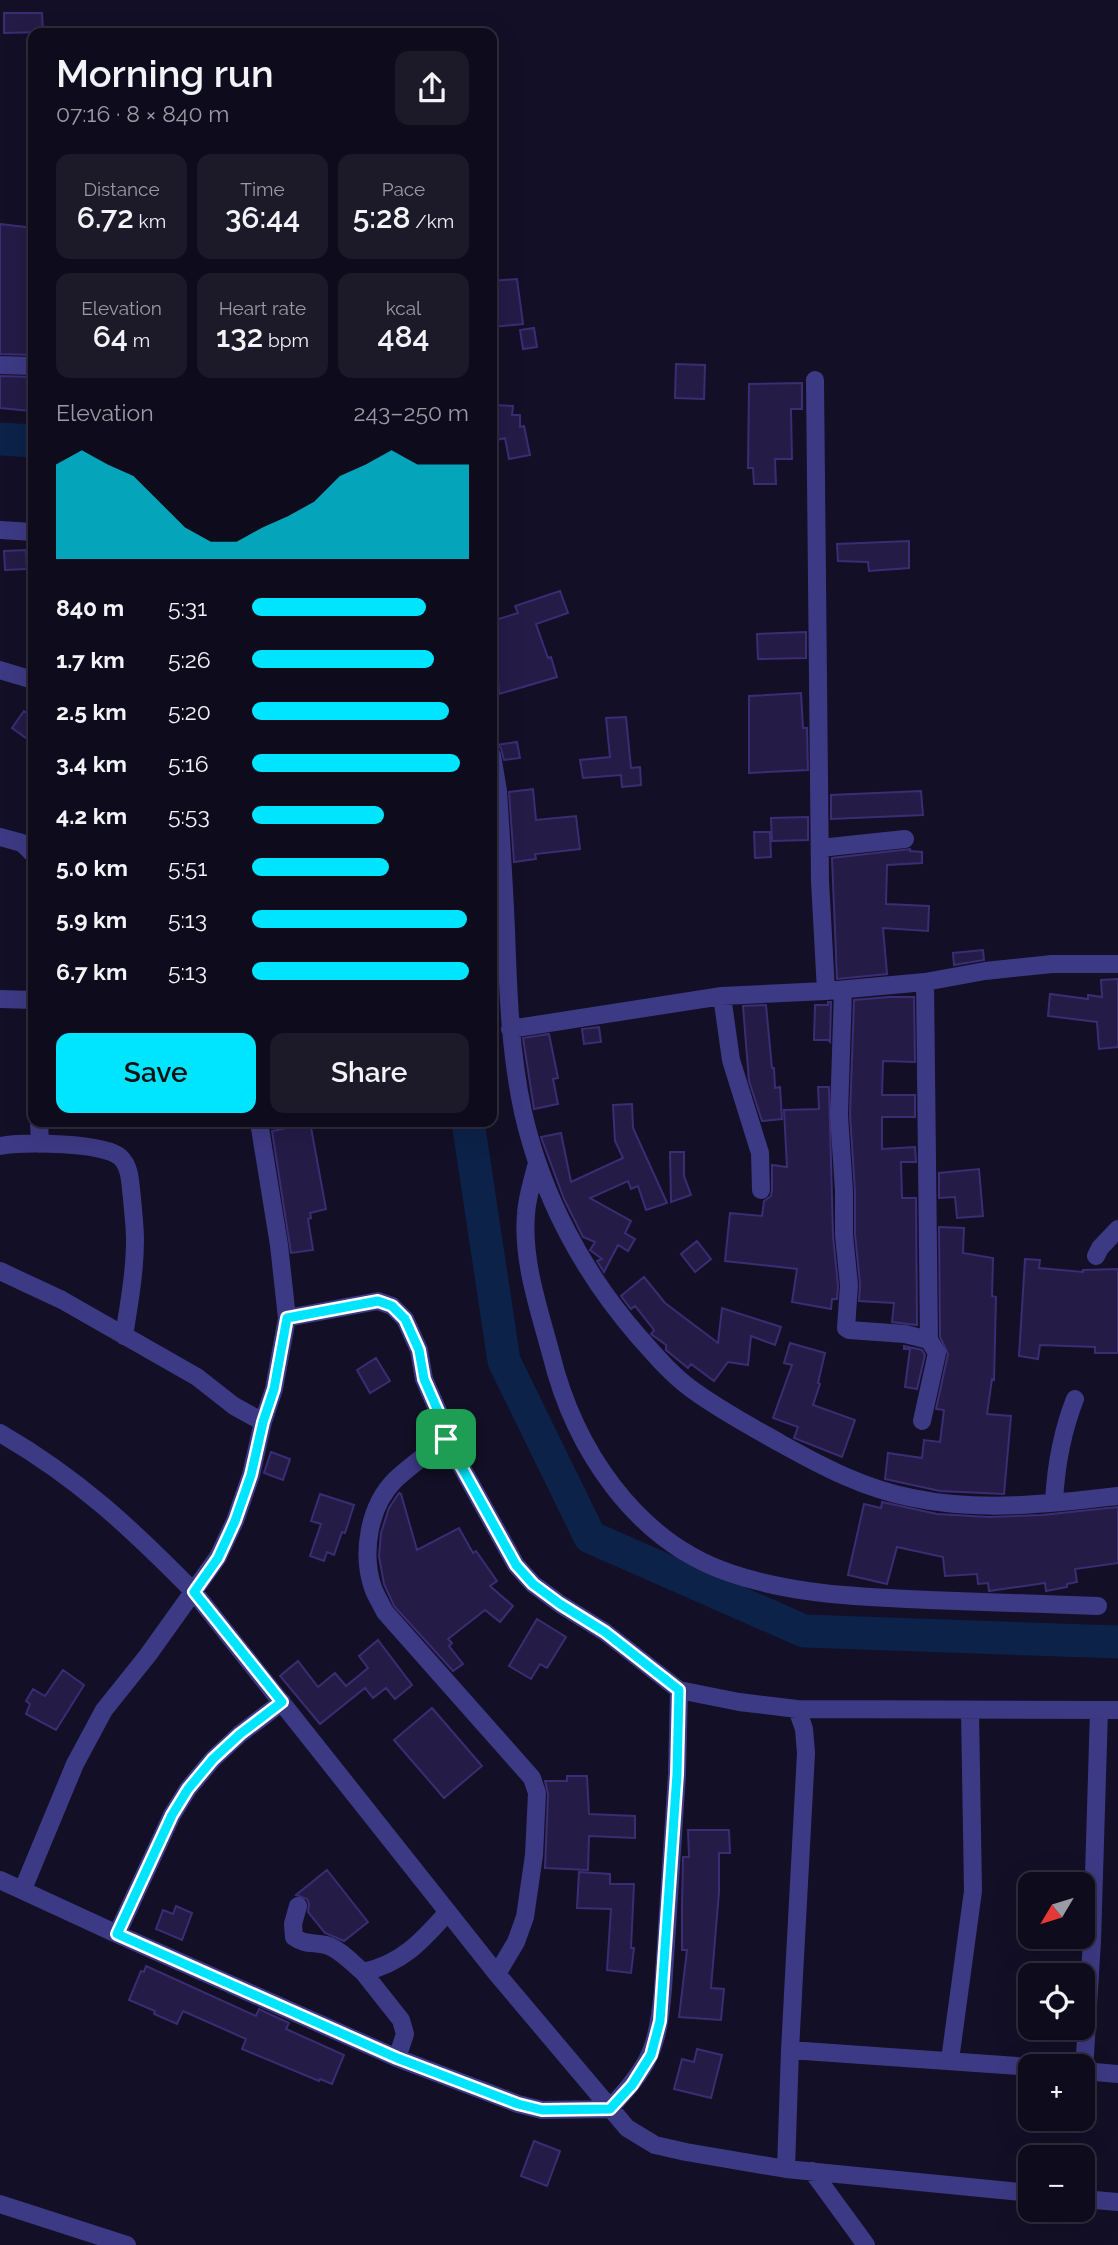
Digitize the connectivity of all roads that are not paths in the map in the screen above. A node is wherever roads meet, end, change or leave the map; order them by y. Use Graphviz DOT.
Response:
graph roads {
  1 [pos="0,365"];
  2 [pos="28,366"];
  3 [pos="816,380"];
  4 [pos="0,530"];
  5 [pos="28,532"];
  6 [pos="0,670"];
  7 [pos="28,678"];
  8 [pos="497,785"];
  9 [pos="0,837"];
  10 [pos="905,839"];
  11 [pos="820,848"];
  12 [pos="28,849"];
  13 [pos="1118,964"];
  14 [pos="925,982"];
  15 [pos="834,990"];
  16 [pos="722,996"];
  17 [pos="0,999"];
  18 [pos="28,1000"];
  19 [pos="510,1029"];
  20 [pos="40,1127"];
  21 [pos="260,1127"];
  22 [pos="40,1144"];
  23 [pos="0,1146"];
  24 [pos="537,1163"];
  25 [pos="761,1190"];
  26 [pos="1118,1229"];
  27 [pos="1096,1256"];
  28 [pos="0,1271"];
  29 [pos="287,1318"];
  30 [pos="124,1336"];
  31 [pos="929,1340"];
  32 [pos="1076,1399"];
  33 [pos="922,1421"];
  34 [pos="263,1422"];
  35 [pos="0,1433"];
  36 [pos="446,1439"];
  37 [pos="1118,1496"];
  38 [pos="1054,1501"];
  39 [pos="194,1592"];
  40 [pos="1098,1606"];
  41 [pos="679,1690"];
  42 [pos="282,1702"];
  43 [pos="797,1709"];
  44 [pos="1099,1710"];
  45 [pos="1118,1710"];
  46 [pos="970,1711"];
  47 [pos="0,1880"];
  48 [pos="23,1889"];
  49 [pos="298,1906"];
  50 [pos="448,1912"];
  51 [pos="117,1934"];
  52 [pos="363,1972"];
  53 [pos="497,1975"];
  54 [pos="790,2050"];
  55 [pos="1085,2054"];
  56 [pos="397,2058"];
  57 [pos="950,2060"];
  58 [pos="1018,2066"];
  59 [pos="1095,2072"];
  60 [pos="1118,2074"];
  61 [pos="610,2109"];
  62 [pos="786,2169"];
  63 [pos="812,2171"];
  64 [pos="1018,2192"];
  65 [pos="1095,2200"];
  66 [pos="1118,2202"];
  67 [pos="0,2204"];
  68 [pos="127,2245"];
  69 [pos="866,2245"];
  1 -- 2 [label="street"];
  3 -- 11 [label="street"];
  4 -- 5 [label="street"];
  6 -- 7 [label="street"];
  8 -- 19 [label="street"];
  9 -- 12 [label="street"];
  10 -- 11 [label="street"];
  11 -- 15 [label="street"];
  13 -- 14 [label="street"];
  14 -- 15 [label="street"];
  14 -- 31 [label="street"];
  15 -- 16 [label="street"];
  15 -- 31 [label="street"];
  16 -- 19 [label="street"];
  16 -- 25 [label="street"];
  17 -- 18 [label="street"];
  19 -- 24 [label="street"];
  20 -- 22 [label="street"];
  21 -- 29 [label="street"];
  22 -- 23 [label="street"];
  22 -- 30 [label="street"];
  24 -- 38 [label="street"];
  24 -- 40 [label="street"];
  26 -- 27 [label="street"];
  28 -- 30 [label="street"];
  29 -- 34 [label="street"];
  29 -- 36 [label="street"];
  30 -- 34 [label="street"];
  31 -- 33 [label="street"];
  32 -- 38 [label="street"];
  34 -- 39 [label="street"];
  35 -- 39 [label="street"];
  36 -- 41 [label="street"];
  36 -- 53 [label="street"];
  37 -- 38 [label="street"];
  39 -- 42 [label="street"];
  39 -- 48 [label="street"];
  41 -- 43 [label="street"];
  41 -- 61 [label="street"];
  42 -- 50 [label="street"];
  42 -- 51 [label="street"];
  43 -- 46 [label="street"];
  43 -- 54 [label="street"];
  44 -- 45 [label="street"];
  44 -- 46 [label="street"];
  44 -- 55 [label="street"];
  46 -- 57 [label="street"];
  47 -- 48 [label="street"];
  48 -- 51 [label="street"];
  49 -- 52 [label="street"];
  50 -- 52 [label="street"];
  50 -- 53 [label="street"];
  51 -- 56 [label="street"];
  52 -- 56 [label="street"];
  53 -- 61 [label="street"];
  54 -- 57 [label="street"];
  54 -- 62 [label="street"];
  56 -- 61 [label="street"];
  57 -- 58 [label="street"];
  59 -- 60 [label="street"];
  61 -- 62 [label="street"];
  62 -- 63 [label="street"];
  63 -- 64 [label="street"];
  63 -- 69 [label="street"];
  65 -- 66 [label="street"];
  67 -- 68 [label="street"];
}
